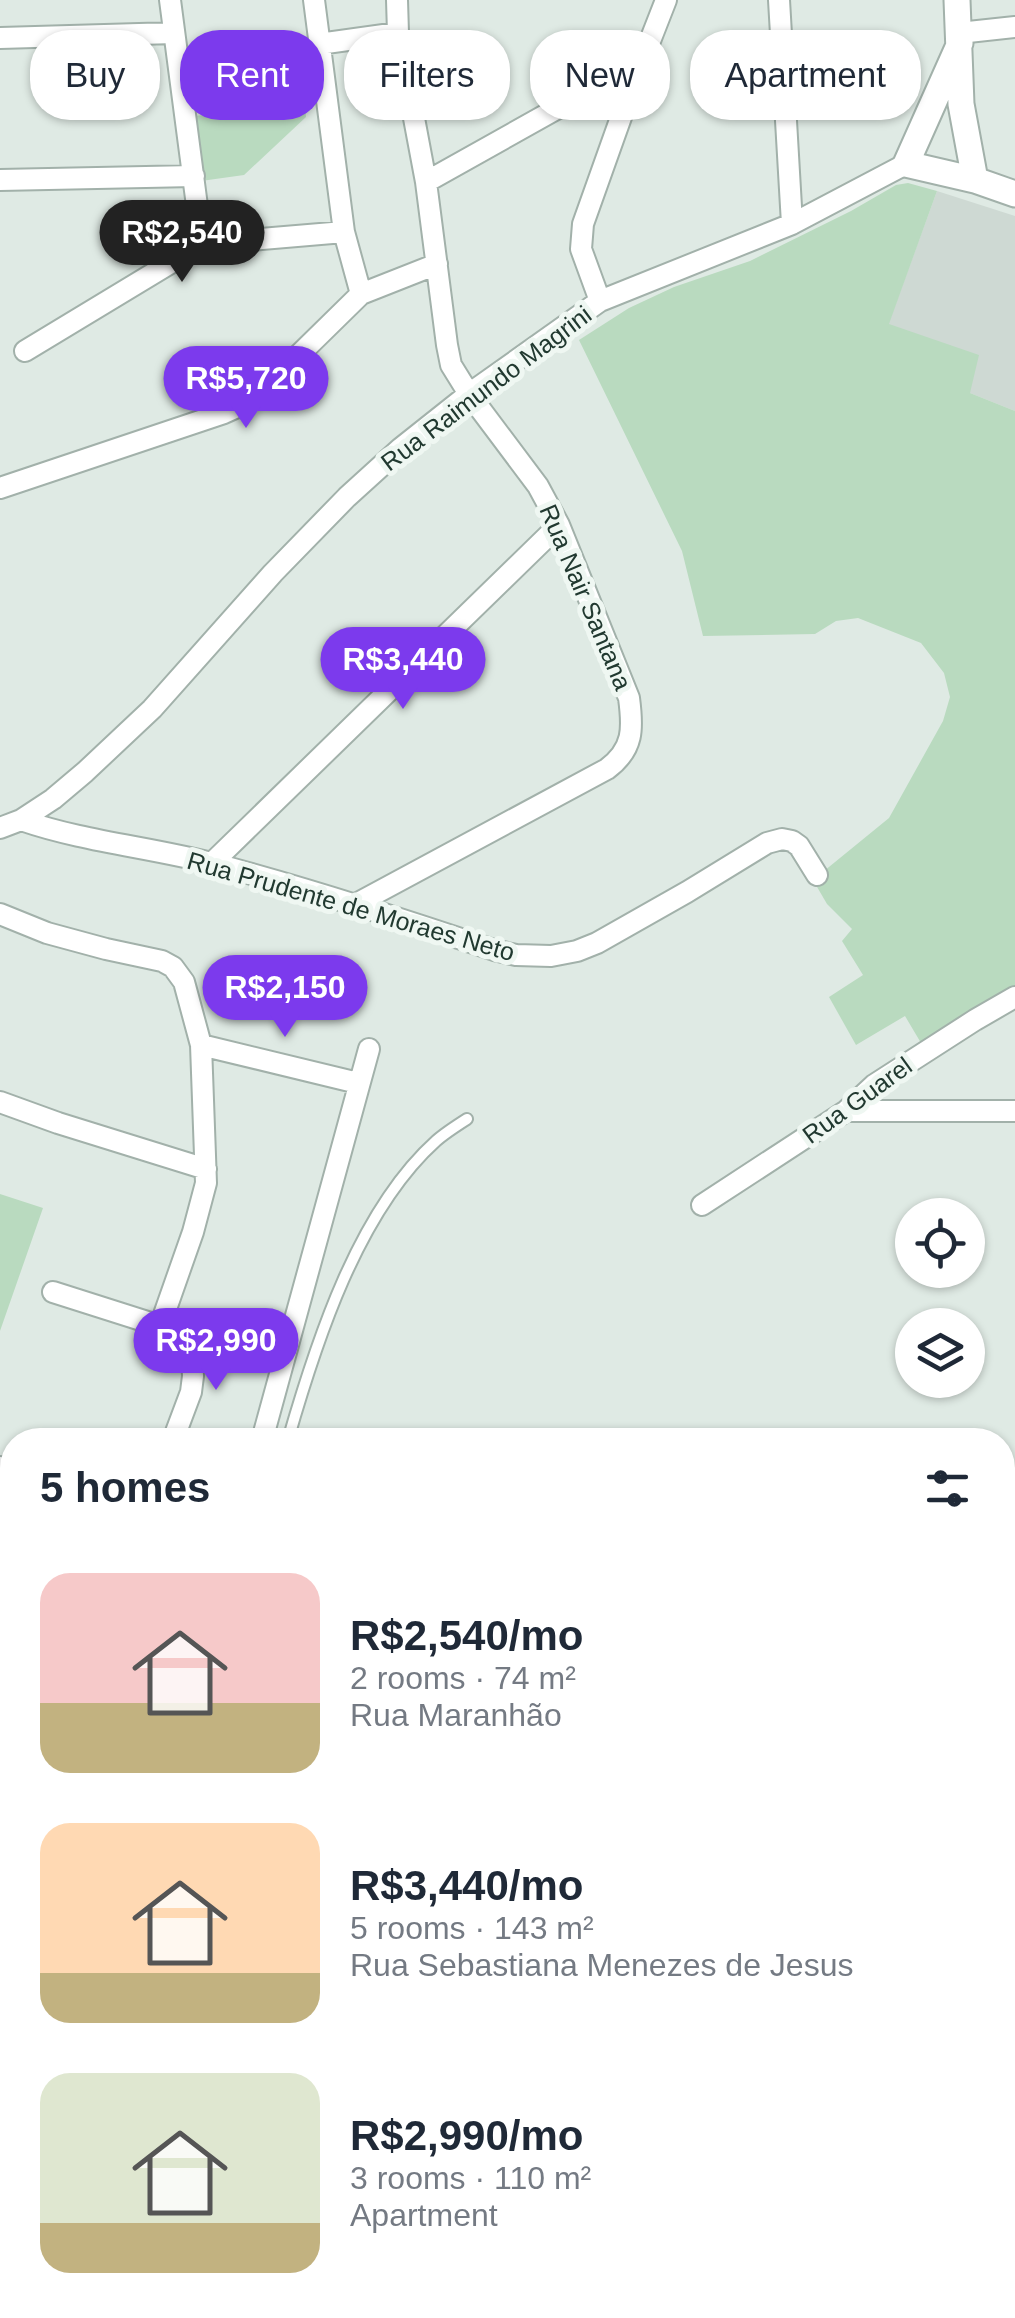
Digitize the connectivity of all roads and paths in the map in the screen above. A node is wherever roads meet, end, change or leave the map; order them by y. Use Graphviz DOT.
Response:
graph roads {
  1 [pos="170,0"];
  2 [pos="314,0"];
  3 [pos="397,0"];
  4 [pos="666,0"];
  5 [pos="780,0"];
  6 [pos="957,0"];
  7 [pos="1015,28"];
  8 [pos="317,30"];
  9 [pos="398,30"];
  10 [pos="654,30"];
  11 [pos="174,34"];
  12 [pos="0,38"];
  13 [pos="960,38"];
  14 [pos="324,82"];
  15 [pos="414,120"];
  16 [pos="537,120"];
  17 [pos="620,120"];
  18 [pos="906,164"];
  19 [pos="194,176"];
  20 [pos="0,180"];
  21 [pos="975,180"];
  22 [pos="426,182"];
  23 [pos="1015,194"];
  24 [pos="792,224"];
  25 [pos="344,232"];
  26 [pos="202,244"];
  27 [pos="437,264"];
  28 [pos="360,294"];
  29 [pos="600,301"];
  30 [pos="25,351"];
  31 [pos="469,394"];
  32 [pos="0,488"];
  33 [pos="559,525"];
  34 [pos="21,820"];
  35 [pos="0,828"];
  36 [pos="212,863"];
  37 [pos="818,875"];
  38 [pos="356,904"];
  39 [pos="0,914"];
  40 [pos="1015,998"];
  41 [pos="201,1045"];
  42 [pos="368,1048"];
  43 [pos="358,1083"];
  44 [pos="0,1102"];
  45 [pos="846,1111"];
  46 [pos="1015,1111"];
  47 [pos="466,1118"];
  48 [pos="206,1169"];
  49 [pos="702,1205"];
  50 [pos="53,1292"];
  51 [pos="160,1326"];
  52 [pos="178,1428"];
  53 [pos="265,1428"];
  54 [pos="292,1428"];
  1 -- 11 [label="street"];
  2 -- 8 [label="street"];
  3 -- 9 [label="street, Rua Nair Santana"];
  4 -- 10 [label="street"];
  5 -- 24 [label="street"];
  6 -- 13 [label="street"];
  7 -- 13 [label="street"];
  11 -- 12 [label="street"];
  11 -- 19 [label="street"];
  13 -- 18 [label="street"];
  13 -- 21 [label="street"];
  14 -- 25 [label="street"];
  15 -- 22 [label="street, Rua Nair Santana"];
  16 -- 22 [label="street"];
  17 -- 29 [label="street"];
  18 -- 21 [label="street"];
  18 -- 24 [label="street, Rua Raimundo Magrini"];
  19 -- 20 [label="street"];
  19 -- 26 [label="street"];
  21 -- 23 [label="street"];
  22 -- 27 [label="street, Rua Nair Santana"];
  24 -- 29 [label="street, Rua Raimundo Magrini"];
  25 -- 26 [label="street"];
  25 -- 28 [label="street"];
  26 -- 30 [label="street"];
  27 -- 28 [label="street"];
  27 -- 31 [label="street, Rua Nair Santana"];
  28 -- 32 [label="street"];
  29 -- 31 [label="street, Rua Raimundo Magrini"];
  31 -- 33 [label="street, Rua Nair Santana"];
  31 -- 34 [label="street, Rua Raimundo Magrini"];
  33 -- 36 [label="street"];
  33 -- 38 [label="street, Rua Nair Santana"];
  34 -- 35 [label="street, Rua Raimundo Magrini"];
  34 -- 36 [label="street, Rua Prudente de Moraes Neto"];
  36 -- 38 [label="street, Rua Prudente de Moraes Neto"];
  37 -- 38 [label="street, Rua Prudente de Moraes Neto"];
  39 -- 41 [label="street"];
  40 -- 45 [label="street, Rua Guarel"];
  41 -- 43 [label="street"];
  41 -- 48 [label="street"];
  42 -- 43 [label="street"];
  43 -- 53 [label="street"];
  44 -- 48 [label="street"];
  45 -- 46 [label="street"];
  45 -- 49 [label="street, Rua Guarel"];
  47 -- 54 [label="lane"];
  48 -- 51 [label="street"];
  50 -- 51 [label="street"];
  51 -- 52 [label="street"];
}
